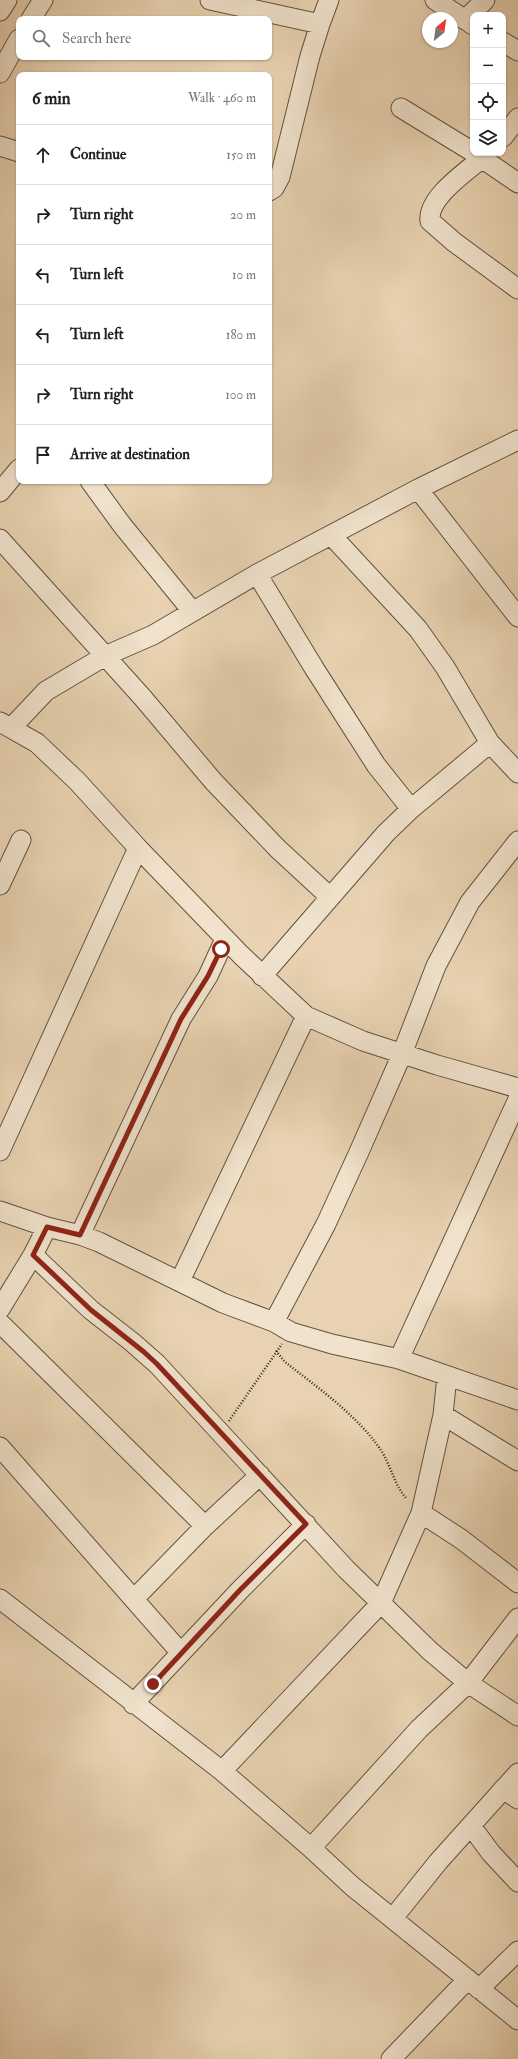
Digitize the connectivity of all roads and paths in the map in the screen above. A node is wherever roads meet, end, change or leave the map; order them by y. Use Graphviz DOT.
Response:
graph roads {
  1 [pos="7,0"];
  2 [pos="43,0"];
  3 [pos="210,0"];
  4 [pos="329,0"];
  5 [pos="435,0"];
  6 [pos="485,0"];
  7 [pos="0,11"];
  8 [pos="34,16"];
  9 [pos="469,22"];
  10 [pos="320,24"];
  11 [pos="506,44"];
  12 [pos="16,45"];
  13 [pos="518,51"];
  14 [pos="0,73"];
  15 [pos="401,108"];
  16 [pos="518,118"];
  17 [pos="506,133"];
  18 [pos="0,146"];
  19 [pos="470,149"];
  20 [pos="16,151"];
  21 [pos="477,156"];
  22 [pos="482,156"];
  23 [pos="518,183"];
  24 [pos="272,189"];
  25 [pos="518,289"];
  26 [pos="518,440"];
  27 [pos="16,473"];
  28 [pos="92,484"];
  29 [pos="418,489"];
  30 [pos="0,492"];
  31 [pos="332,536"];
  32 [pos="0,539"];
  33 [pos="257,574"];
  34 [pos="192,611"];
  35 [pos="518,617"];
  36 [pos="105,656"];
  37 [pos="6,725"];
  38 [pos="490,743"];
  39 [pos="518,773"];
  40 [pos="411,809"];
  41 [pos="21,840"];
  42 [pos="518,841"];
  43 [pos="138,848"];
  44 [pos="0,885"];
  45 [pos="330,897"];
  46 [pos="225,940"];
  47 [pos="262,976"];
  48 [pos="306,1016"];
  49 [pos="402,1054"];
  50 [pos="518,1088"];
  51 [pos="518,1099"];
  52 [pos="0,1151"];
  53 [pos="0,1211"];
  54 [pos="47,1227"];
  55 [pos="80,1235"];
  56 [pos="33,1255"];
  57 [pos="180,1281"];
  58 [pos="0,1308"];
  59 [pos="274,1322"];
  60 [pos="0,1323"];
  61 [pos="291,1332"];
  62 [pos="276,1351"];
  63 [pos="399,1359"];
  64 [pos="447,1376"];
  65 [pos="518,1400"];
  66 [pos="443,1415"];
  67 [pos="220,1432"];
  68 [pos="0,1447"];
  69 [pos="518,1461"];
  70 [pos="260,1475"];
  71 [pos="421,1513"];
  72 [pos="306,1524"];
  73 [pos="205,1526"];
  74 [pos="518,1582"];
  75 [pos="0,1599"];
  76 [pos="134,1599"];
  77 [pos="381,1603"];
  78 [pos="518,1618"];
  79 [pos="181,1653"];
  80 [pos="468,1683"];
  81 [pos="134,1704"];
  82 [pos="518,1716"];
  83 [pos="222,1772"];
  84 [pos="518,1773"];
  85 [pos="510,1794"];
  86 [pos="471,1826"];
  87 [pos="311,1848"];
  88 [pos="518,1882"];
  89 [pos="394,1918"];
  90 [pos="518,1951"];
  91 [pos="474,1984"];
  92 [pos="518,2020"];
  93 [pos="392,2059"];
  1 -- 7 [label="street"];
  2 -- 8 [label="street"];
  3 -- 10 [label="street"];
  4 -- 10 [label="street"];
  5 -- 9 [label="street"];
  6 -- 9 [label="street"];
  10 -- 24 [label="street"];
  11 -- 13 [label="street"];
  12 -- 14 [label="street"];
  15 -- 19 [label="street"];
  16 -- 17 [label="street"];
  18 -- 20 [label="street"];
  21 -- 25 [label="street"];
  22 -- 23 [label="street"];
  26 -- 29 [label="street"];
  27 -- 30 [label="street"];
  28 -- 34 [label="street"];
  29 -- 31 [label="street"];
  29 -- 35 [label="street"];
  31 -- 33 [label="street"];
  31 -- 38 [label="street"];
  32 -- 36 [label="street"];
  33 -- 34 [label="street"];
  33 -- 40 [label="street"];
  34 -- 36 [label="street"];
  36 -- 37 [label="street"];
  36 -- 45 [label="street"];
  37 -- 43 [label="street"];
  38 -- 39 [label="street"];
  38 -- 40 [label="street"];
  40 -- 45 [label="street"];
  41 -- 44 [label="street"];
  42 -- 49 [label="street"];
  43 -- 46 [label="street"];
  43 -- 52 [label="street"];
  45 -- 47 [label="street"];
  46 -- 47 [label="street"];
  46 -- 55 [label="street"];
  47 -- 48 [label="street"];
  48 -- 49 [label="street"];
  48 -- 57 [label="street"];
  49 -- 50 [label="street"];
  49 -- 59 [label="street"];
  51 -- 63 [label="street"];
  53 -- 54 [label="street"];
  54 -- 55 [label="street"];
  54 -- 56 [label="street"];
  55 -- 57 [label="street"];
  56 -- 58 [label="street"];
  56 -- 67 [label="street"];
  57 -- 59 [label="street"];
  59 -- 61 [label="street"];
  60 -- 73 [label="street"];
  61 -- 62 [label="path"];
  61 -- 63 [label="street"];
  62 -- 67 [label="path"];
  62 -- 71 [label="path"];
  63 -- 64 [label="street"];
  64 -- 65 [label="street"];
  64 -- 66 [label="street"];
  66 -- 69 [label="street"];
  66 -- 71 [label="street"];
  67 -- 70 [label="street"];
  68 -- 76 [label="street"];
  70 -- 72 [label="street"];
  70 -- 73 [label="street"];
  71 -- 74 [label="street"];
  71 -- 77 [label="street"];
  72 -- 77 [label="street"];
  72 -- 79 [label="street"];
  73 -- 76 [label="street"];
  75 -- 81 [label="street"];
  76 -- 79 [label="street"];
  77 -- 80 [label="street"];
  77 -- 83 [label="street"];
  78 -- 80 [label="street"];
  79 -- 81 [label="street"];
  80 -- 82 [label="street"];
  80 -- 87 [label="street"];
  81 -- 83 [label="street"];
  83 -- 87 [label="street"];
  84 -- 85 [label="street"];
  85 -- 86 [label="street"];
  86 -- 88 [label="street"];
  86 -- 89 [label="street"];
  87 -- 89 [label="street"];
  89 -- 91 [label="street"];
  90 -- 91 [label="street"];
  91 -- 92 [label="street"];
  91 -- 93 [label="street"];
}
